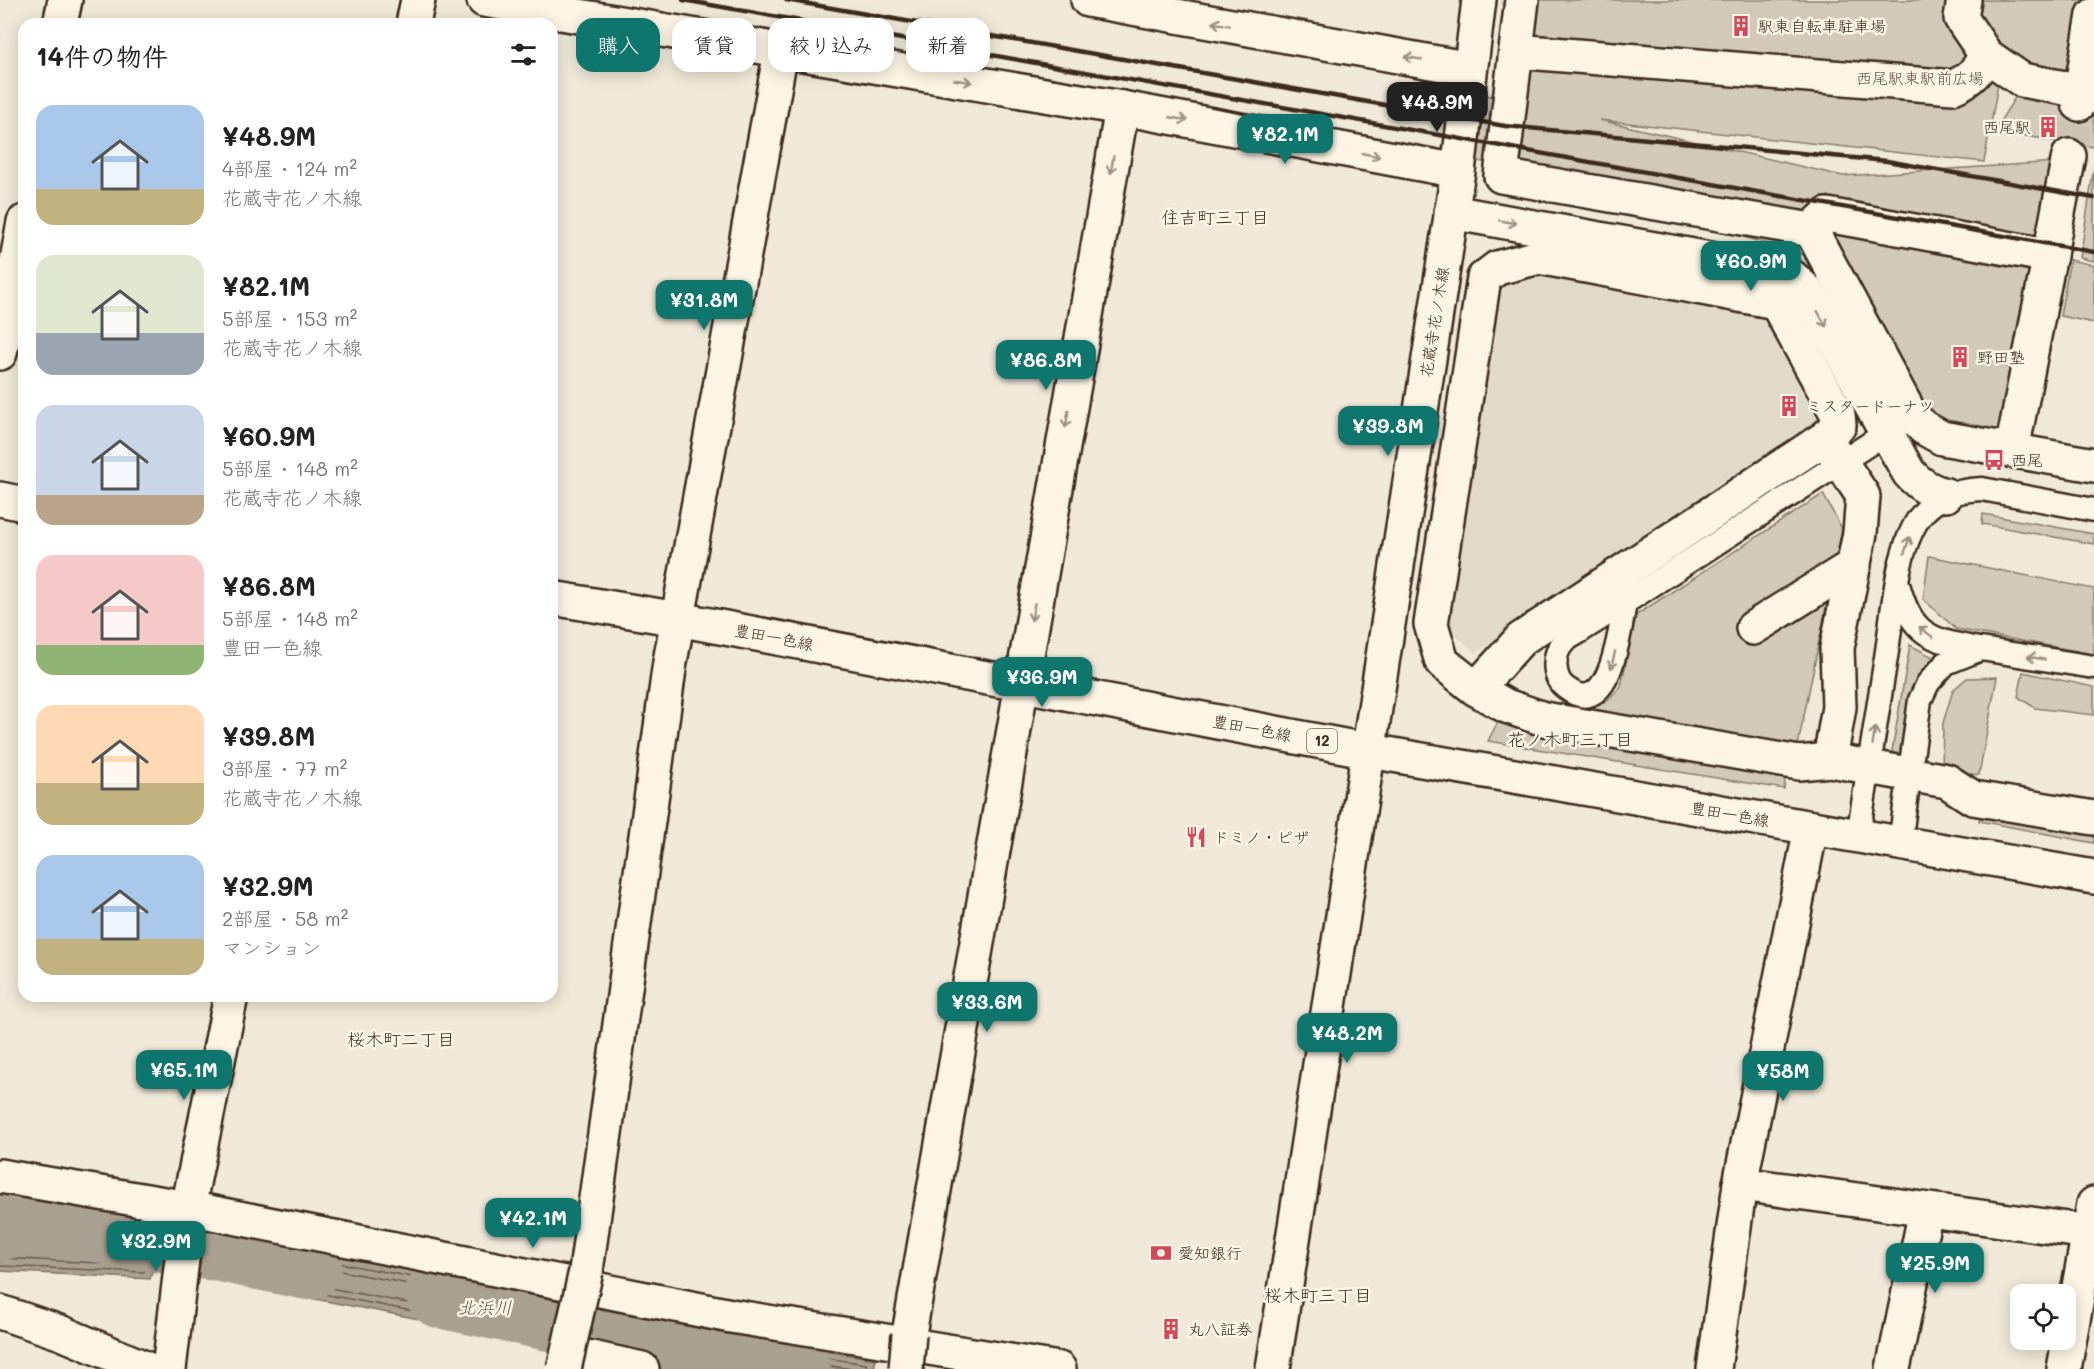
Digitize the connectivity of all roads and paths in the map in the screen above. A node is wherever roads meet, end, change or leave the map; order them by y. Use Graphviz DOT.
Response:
graph roads {
  1 [pos="65,0"];
  2 [pos="418,0"];
  3 [pos="484,0"];
  4 [pos="1088,0"];
  5 [pos="1479,0"];
  6 [pos="1522,0"];
  7 [pos="1956,6"];
  8 [pos="2094,15"];
  9 [pos="61,18"];
  10 [pos="414,18"];
  11 [pos="768,49"];
  12 [pos="1516,51"];
  13 [pos="1986,55"];
  14 [pos="1470,69"];
  15 [pos="894,70"];
  16 [pos="777,72"];
  17 [pos="1122,108"];
  18 [pos="2069,156"];
  19 [pos="1458,171"];
  20 [pos="1451,212"];
  21 [pos="1811,230"];
  22 [pos="18,255"];
  23 [pos="2050,256"];
  24 [pos="0,353"];
  25 [pos="1886,433"];
  26 [pos="1833,450"];
  27 [pos="2012,450"];
  28 [pos="2094,465"];
  29 [pos="1947,495"];
  30 [pos="0,499"];
  31 [pos="18,503"];
  32 [pos="2094,510"];
  33 [pos="1854,565"];
  34 [pos="1898,582"];
  35 [pos="558,599"];
  36 [pos="1625,603"];
  37 [pos="678,619"];
  38 [pos="1753,628"];
  39 [pos="1981,649"];
  40 [pos="2094,667"];
  41 [pos="1021,684"];
  42 [pos="1476,689"];
  43 [pos="1370,750"];
  44 [pos="1830,760"];
  45 [pos="1869,767"];
  46 [pos="1910,774"];
  47 [pos="2094,818"];
  48 [pos="1811,828"];
  49 [pos="1858,836"];
  50 [pos="1900,843"];
  51 [pos="2094,877"];
  52 [pos="230,1002"];
  53 [pos="0,1176"];
  54 [pos="1740,1184"];
  55 [pos="1926,1210"];
  56 [pos="188,1211"];
  57 [pos="2091,1218"];
  58 [pos="0,1312"];
  59 [pos="566,1361"];
  60 [pos="147,1369"];
  61 [pos="170,1369"];
  62 [pos="642,1369"];
  63 [pos="906,1369"];
  64 [pos="1059,1369"];
  65 [pos="1273,1369"];
  66 [pos="1714,1369"];
  67 [pos="1893,1369"];
  68 [pos="2064,1369"];
  1 -- 9 [label="street"];
  2 -- 10 [label="street"];
  3 -- 11 [label="street"];
  14 -- 4 [label="street, one-way"];
  5 -- 14 [label="street, 花蔵寺花ノ木線"];
  6 -- 12 [label="street"];
  7 -- 13 [label="street"];
  8 -- 13 [label="street"];
  12 -- 13 [label="street"];
  12 -- 21 [label="street"];
  14 -- 19 [label="street, 花蔵寺花ノ木線"];
  15 -- 17 [label="street, one-way"];
  16 -- 37 [label="street"];
  17 -- 19 [label="street, one-way"];
  17 -- 41 [label="street, one-way"];
  18 -- 23 [label="street"];
  19 -- 20 [label="street, 花蔵寺花ノ木線"];
  20 -- 25 [label="street, one-way"];
  20 -- 43 [label="street, 花蔵寺花ノ木線"];
  21 -- 23 [label="street"];
  21 -- 27 [label="street"];
  22 -- 24 [label="street"];
  23 -- 27 [label="street"];
  25 -- 26 [label="lane"];
  25 -- 29 [label="street"];
  26 -- 33 [label="street"];
  26 -- 36 [label="lane"];
  26 -- 42 [label="street"];
  26 -- 42 [label="street"];
  27 -- 28 [label="street"];
  29 -- 32 [label="lane"];
  34 -- 29 [label="lane, one-way"];
  30 -- 31 [label="street"];
  33 -- 38 [label="street"];
  33 -- 44 [label="street"];
  39 -- 34 [label="lane, one-way"];
  45 -- 34 [label="lane, one-way"];
  35 -- 37 [label="street, 豊田一色線 / 12"];
  37 -- 41 [label="street, 豊田一色線 / 12"];
  37 -- 59 [label="street, bridge"];
  40 -- 39 [label="lane, one-way"];
  39 -- 46 [label="lane"];
  41 -- 43 [label="street, 豊田一色線 / 12"];
  41 -- 63 [label="street, bridge"];
  42 -- 44 [label="street"];
  43 -- 48 [label="street, 豊田一色線 / 12"];
  43 -- 65 [label="street, 花蔵寺花ノ木線"];
  44 -- 45 [label="street"];
  45 -- 46 [label="street"];
  45 -- 49 [label="lane"];
  46 -- 47 [label="street"];
  46 -- 50 [label="lane"];
  48 -- 49 [label="street, 豊田一色線 / 12"];
  48 -- 54 [label="street"];
  49 -- 50 [label="street, 豊田一色線 / 12"];
  50 -- 51 [label="street, 豊田一色線 / 12"];
  52 -- 56 [label="street"];
  53 -- 56 [label="street"];
  54 -- 55 [label="street"];
  54 -- 66 [label="street"];
  55 -- 57 [label="street"];
  55 -- 67 [label="street"];
  56 -- 61 [label="street"];
  56 -- 64 [label="street"];
  57 -- 68 [label="street"];
  58 -- 60 [label="street"];
  59 -- 62 [label="street"];
}
